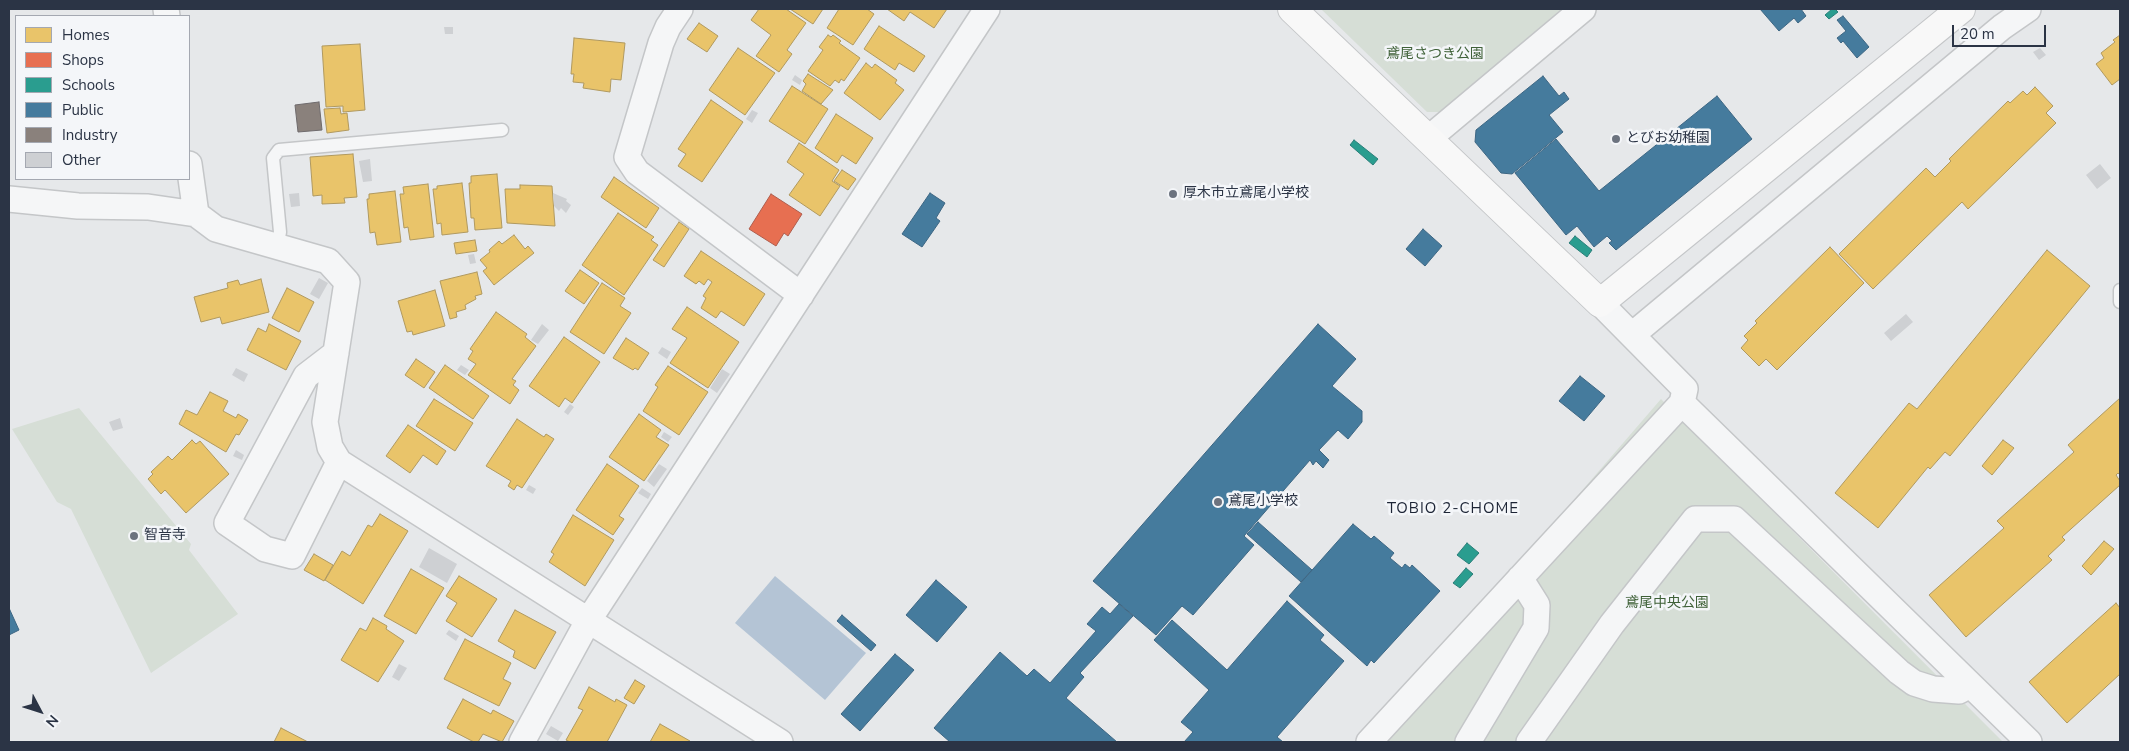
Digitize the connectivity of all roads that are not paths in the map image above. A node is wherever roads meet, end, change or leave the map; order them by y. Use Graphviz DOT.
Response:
graph roads {
  1 [pos="680,9"];
  2 [pos="987,9"];
  3 [pos="1292,9"];
  4 [pos="1583,9"];
  5 [pos="1961,9"];
  6 [pos="2028,9"];
  7 [pos="502,130"];
  8 [pos="1428,139"];
  9 [pos="190,171"];
  10 [pos="9,199"];
  11 [pos="196,214"];
  12 [pos="277,247"];
  13 [pos="2120,290"];
  14 [pos="801,295"];
  15 [pos="2120,302"];
  16 [pos="1600,303"];
  17 [pos="1632,335"];
  18 [pos="336,353"];
  19 [pos="1682,403"];
  20 [pos="339,462"];
  21 [pos="1520,578"];
  22 [pos="588,621"];
  23 [pos="1970,685"];
  24 [pos="522,742"];
  25 [pos="780,742"];
  26 [pos="1369,742"];
  27 [pos="1468,742"];
  28 [pos="1529,742"];
  29 [pos="2029,742"];
  1 -- 14 [label="street"];
  2 -- 14 [label="street"];
  3 -- 8 [label="street"];
  4 -- 8 [label="street"];
  5 -- 16 [label="street"];
  6 -- 17 [label="street"];
  7 -- 12 [label="lane"];
  8 -- 16 [label="street"];
  9 -- 11 [label="street"];
  10 -- 11 [label="street"];
  11 -- 12 [label="street"];
  12 -- 18 [label="street"];
  13 -- 15 [label="lane"];
  14 -- 22 [label="street"];
  16 -- 17 [label="street"];
  17 -- 19 [label="street"];
  18 -- 20 [label="street"];
  18 -- 20 [label="street"];
  19 -- 21 [label="street"];
  19 -- 23 [label="street"];
  20 -- 22 [label="street"];
  21 -- 26 [label="street"];
  21 -- 27 [label="street"];
  22 -- 24 [label="street"];
  22 -- 25 [label="street"];
  23 -- 28 [label="street"];
  23 -- 29 [label="street"];
}
